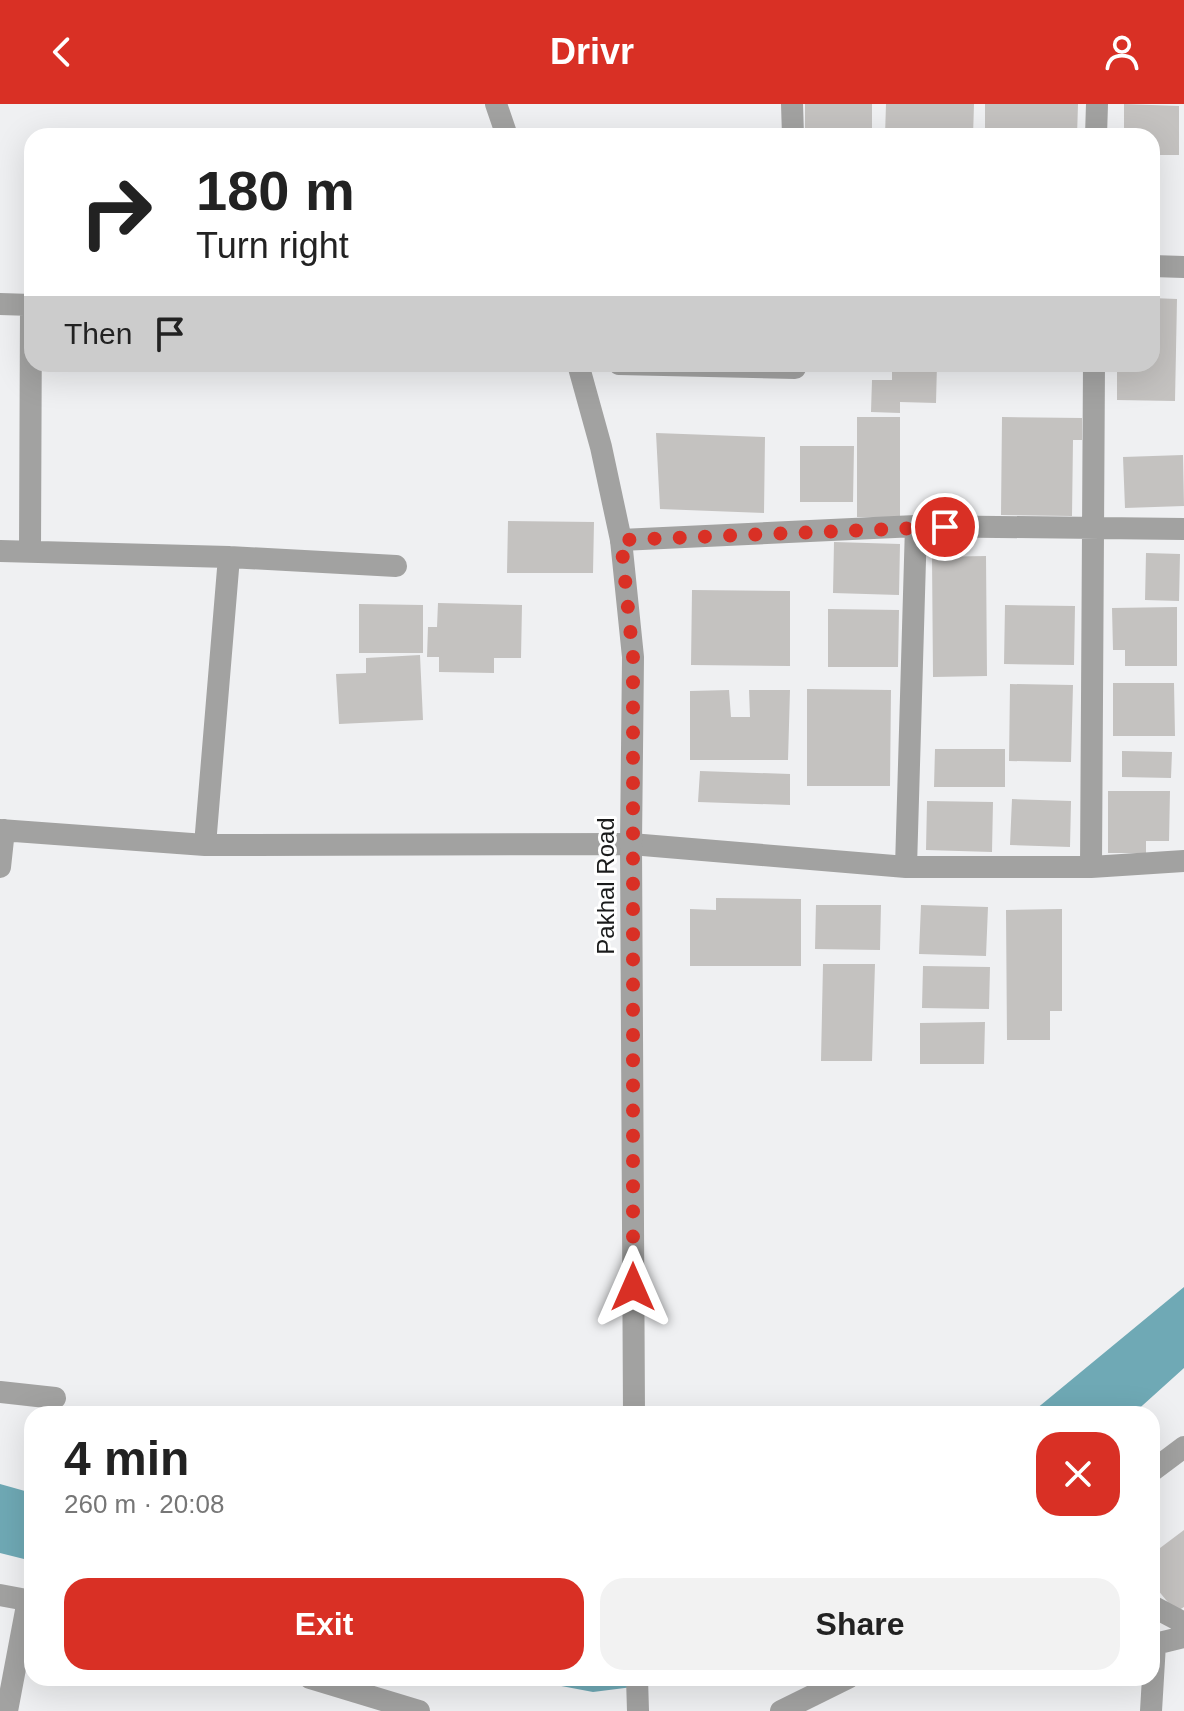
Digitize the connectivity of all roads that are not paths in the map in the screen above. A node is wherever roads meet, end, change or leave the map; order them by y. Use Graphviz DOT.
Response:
graph roads {
  1 [pos="496,104"];
  2 [pos="792,104"];
  3 [pos="1097,104"];
  4 [pos="504,128"];
  5 [pos="793,128"];
  6 [pos="1096,128"];
  7 [pos="1160,266"];
  8 [pos="1184,267"];
  9 [pos="0,304"];
  10 [pos="24,305"];
  11 [pos="31,372"];
  12 [pos="580,372"];
  13 [pos="1094,372"];
  14 [pos="916,526"];
  15 [pos="1092,529"];
  16 [pos="1184,529"];
  17 [pos="621,540"];
  18 [pos="0,551"];
  19 [pos="30,551"];
  20 [pos="229,557"];
  21 [pos="396,566"];
  22 [pos="2,830"];
  23 [pos="631,844"];
  24 [pos="205,845"];
  25 [pos="1184,861"];
  26 [pos="0,867"];
  27 [pos="906,867"];
  28 [pos="1091,867"];
  29 [pos="0,1392"];
  30 [pos="55,1398"];
  31 [pos="634,1406"];
  32 [pos="1184,1447"];
  33 [pos="1160,1465"];
  34 [pos="0,1595"];
  35 [pos="24,1600"];
  36 [pos="1160,1610"];
  37 [pos="1184,1623"];
  38 [pos="24,1630"];
  39 [pos="1184,1637"];
  40 [pos="1160,1643"];
  41 [pos="336,1686"];
  42 [pos="637,1686"];
  43 [pos="832,1686"];
  44 [pos="1152,1686"];
  45 [pos="7,1711"];
  46 [pos="419,1711"];
  47 [pos="638,1711"];
  48 [pos="781,1711"];
  49 [pos="1151,1711"];
  1 -- 4 [label="street"];
  2 -- 5 [label="street"];
  3 -- 6 [label="street"];
  7 -- 8 [label="street"];
  9 -- 10 [label="street"];
  11 -- 19 [label="street"];
  12 -- 17 [label="street, Pakhal Road"];
  13 -- 15 [label="street"];
  14 -- 15 [label="street"];
  14 -- 17 [label="street"];
  14 -- 27 [label="street"];
  15 -- 16 [label="street"];
  15 -- 28 [label="street"];
  17 -- 23 [label="street, Pakhal Road"];
  18 -- 19 [label="street"];
  19 -- 20 [label="street"];
  20 -- 21 [label="street"];
  20 -- 24 [label="street"];
  22 -- 24 [label="street"];
  22 -- 26 [label="street"];
  23 -- 24 [label="street"];
  23 -- 27 [label="street"];
  23 -- 31 [label="street, Pakhal Road"];
  25 -- 28 [label="street"];
  27 -- 28 [label="street"];
  29 -- 30 [label="street"];
  32 -- 33 [label="street"];
  34 -- 35 [label="street"];
  36 -- 37 [label="street"];
  38 -- 45 [label="street"];
  39 -- 40 [label="street"];
  41 -- 46 [label="street"];
  42 -- 47 [label="street"];
  43 -- 48 [label="street"];
  44 -- 49 [label="street"];
}
